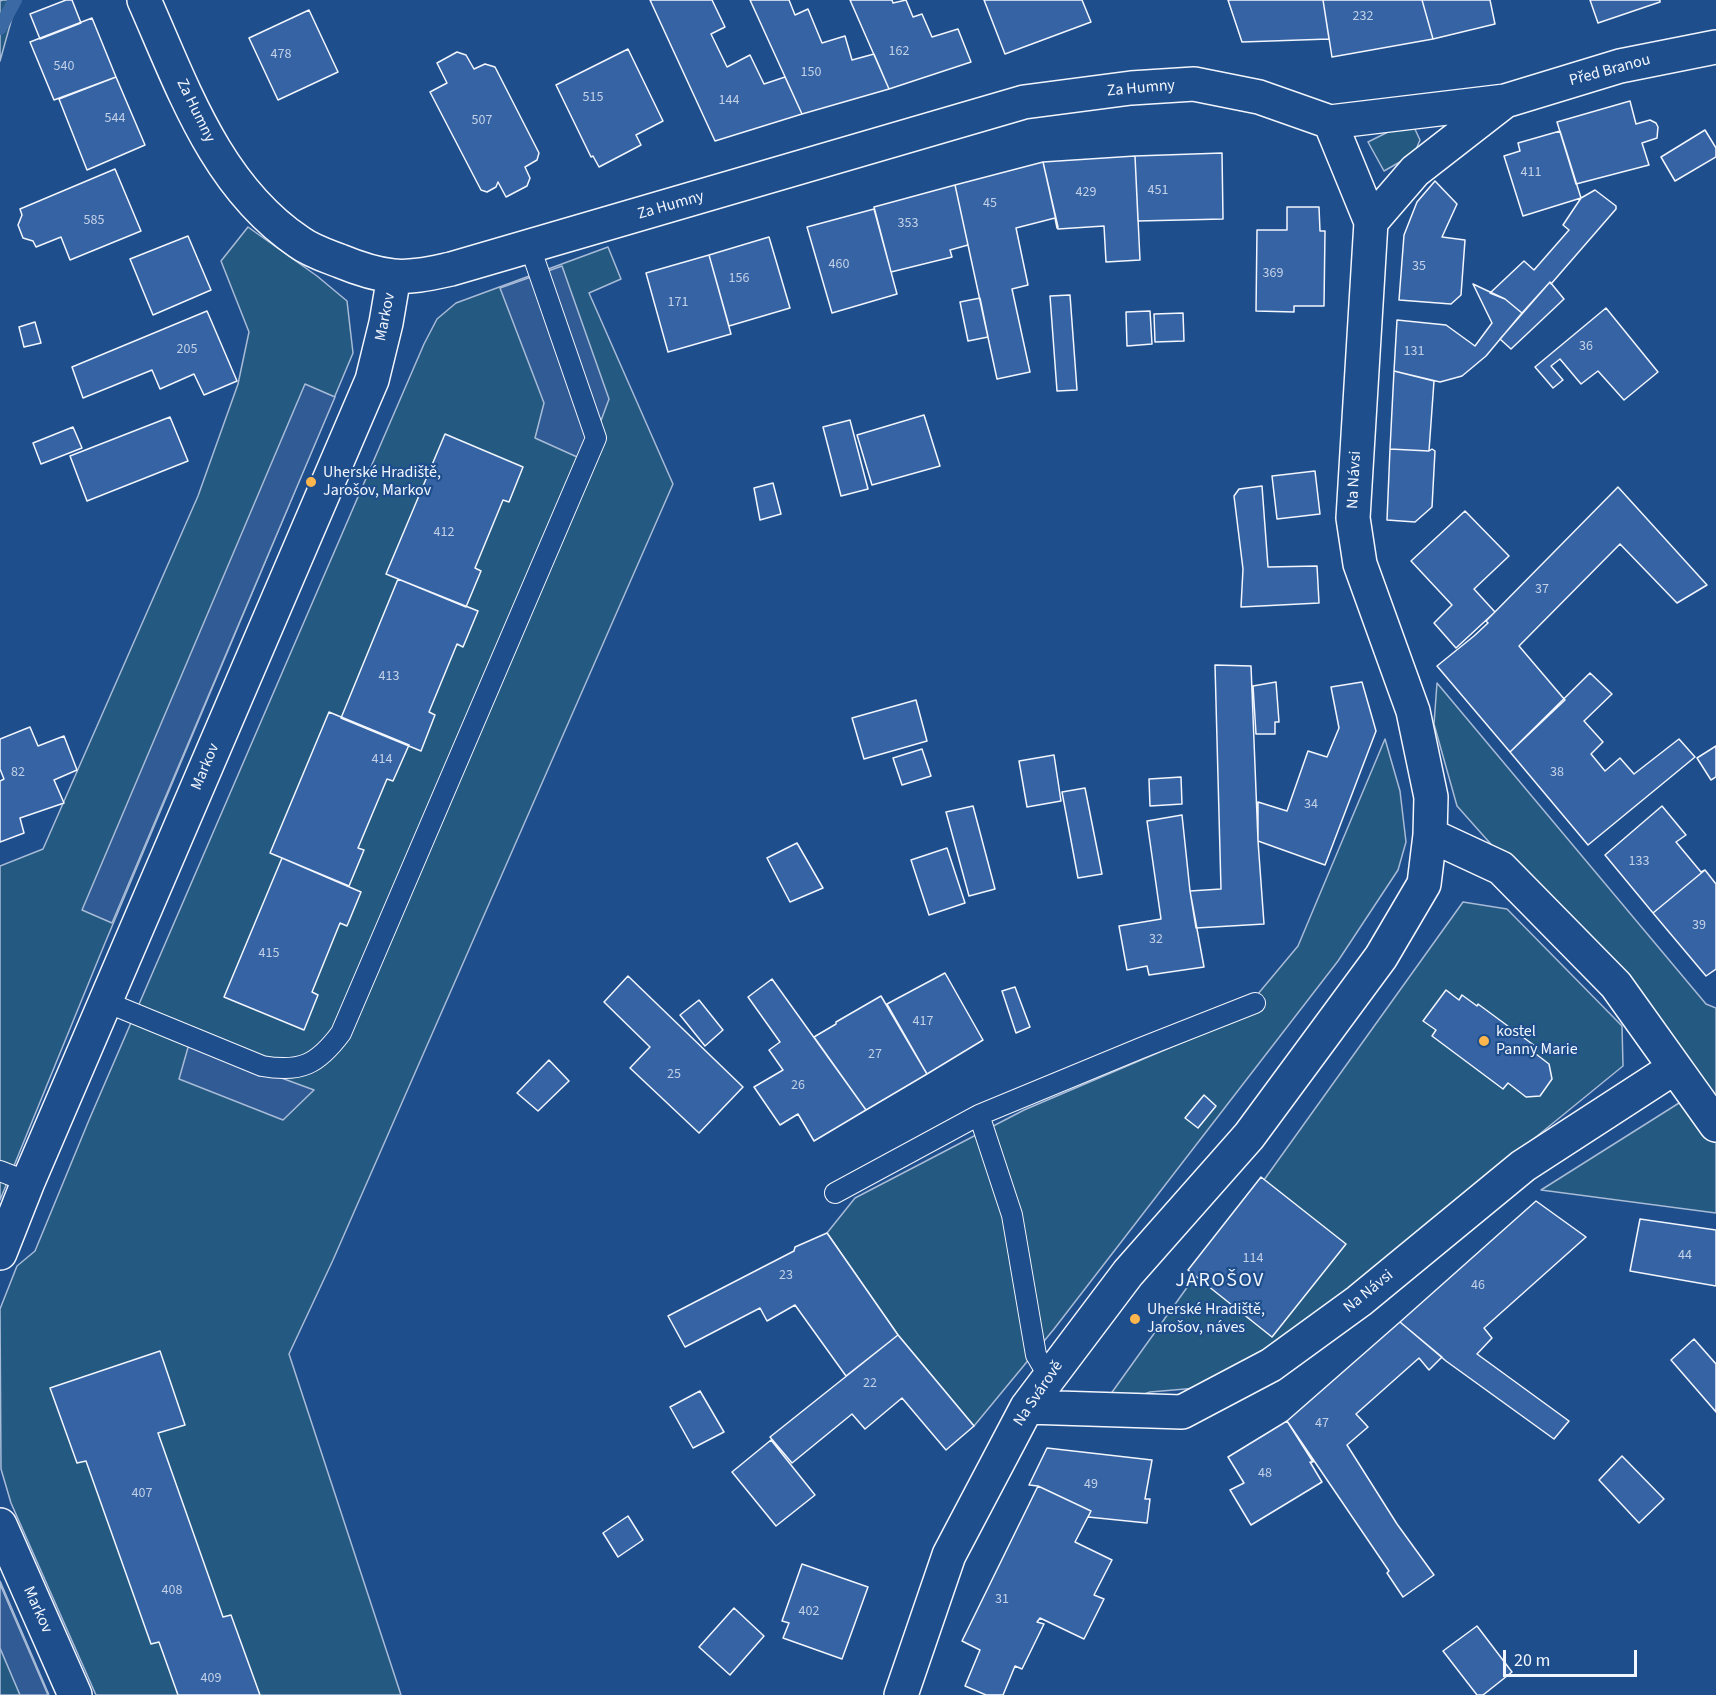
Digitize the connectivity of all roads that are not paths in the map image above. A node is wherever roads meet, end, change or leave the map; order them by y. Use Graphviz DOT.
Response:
graph roads {
  1 [pos="144,0"];
  2 [pos="1716,47"];
  3 [pos="1505,101"];
  4 [pos="1330,122"];
  5 [pos="1371,222"];
  6 [pos="530,247"];
  7 [pos="394,276"];
  8 [pos="1430,835"];
  9 [pos="106,1002"];
  10 [pos="1255,1003"];
  11 [pos="1674,1068"];
  12 [pos="979,1115"];
  13 [pos="1716,1125"];
  14 [pos="1248,1137"];
  15 [pos="14,1177"];
  16 [pos="835,1193"];
  17 [pos="0,1253"];
  18 [pos="1049,1377"];
  19 [pos="1027,1407"];
  20 [pos="0,1525"];
  21 [pos="75,1695"];
  22 [pos="901,1695"];
  1 -- 7 [label="street, Za Humny"];
  2 -- 3 [label="street, Před Branou"];
  3 -- 4 [label="street, Před Branou"];
  3 -- 5 [label="street, Před Branou"];
  4 -- 5 [label="street, Na Návsi"];
  4 -- 6 [label="street, Za Humny"];
  5 -- 8 [label="street, Na Návsi"];
  6 -- 7 [label="street, Za Humny"];
  6 -- 9 [label="lane"];
  7 -- 9 [label="street, Markov"];
  8 -- 11 [label="street"];
  8 -- 14 [label="street, Na Návsi"];
  9 -- 15 [label="street, Markov"];
  10 -- 12 [label="lane"];
  11 -- 13 [label="street"];
  11 -- 19 [label="street, Na Návsi"];
  12 -- 16 [label="lane"];
  12 -- 18 [label="lane"];
  14 -- 18 [label="street, Na Svárově"];
  15 -- 17 [label="street, Markov"];
  18 -- 19 [label="street, Na Svárově"];
  19 -- 22 [label="street, Na Svárově"];
  20 -- 21 [label="street, Markov"];
}
